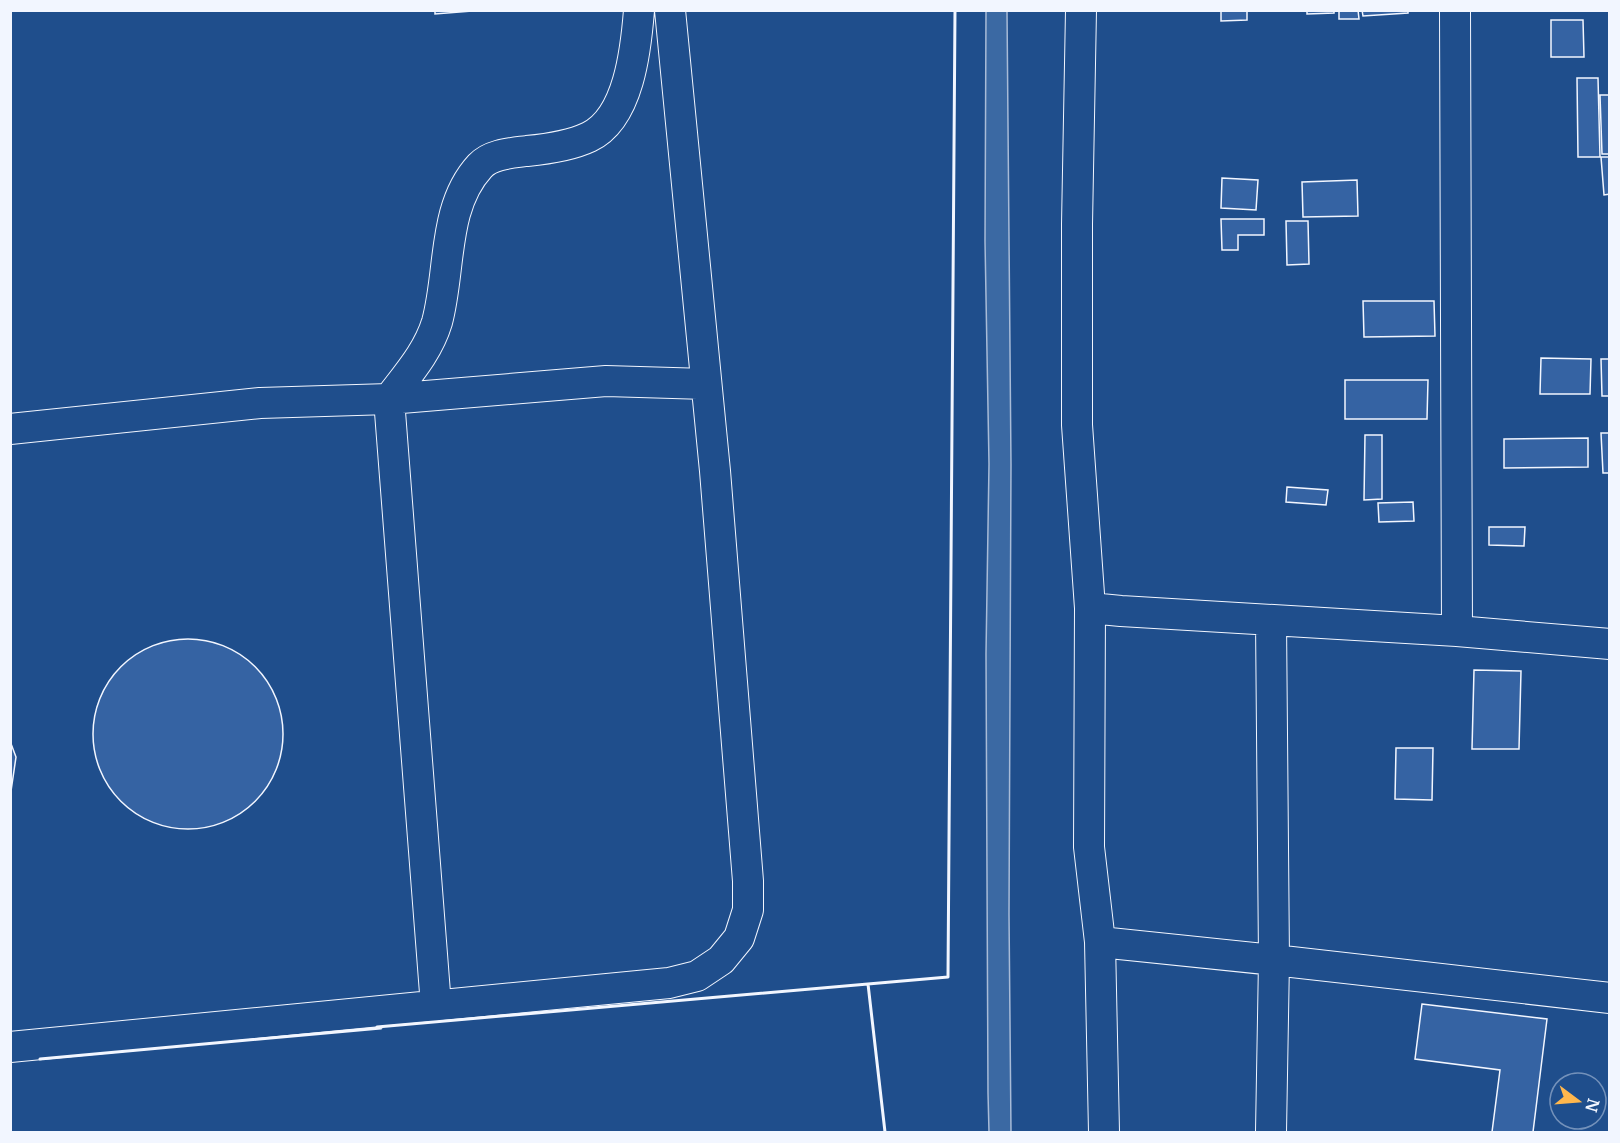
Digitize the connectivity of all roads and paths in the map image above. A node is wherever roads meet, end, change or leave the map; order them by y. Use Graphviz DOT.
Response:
graph roads {
  1 [pos="639,10"];
  2 [pos="670,10"];
  3 [pos="1081,10"];
  4 [pos="1455,10"];
  5 [pos="706,384"];
  6 [pos="389,399"];
  7 [pos="10,429"];
  8 [pos="1090,608"];
  9 [pos="1271,620"];
  10 [pos="1456,631"];
  11 [pos="1610,644"];
  12 [pos="1100,942"];
  13 [pos="1274,960"];
  14 [pos="1610,998"];
  15 [pos="436,1006"];
  16 [pos="10,1047"];
  17 [pos="1104,1132"];
  18 [pos="1271,1132"];
  1 -- 6 [label="street"];
  2 -- 5 [label="street"];
  3 -- 8 [label="street"];
  4 -- 10 [label="street"];
  5 -- 6 [label="street"];
  5 -- 15 [label="street"];
  6 -- 7 [label="street"];
  6 -- 15 [label="street"];
  8 -- 9 [label="street"];
  8 -- 12 [label="street"];
  9 -- 10 [label="street"];
  9 -- 13 [label="street"];
  10 -- 11 [label="street"];
  12 -- 13 [label="street"];
  12 -- 17 [label="street"];
  13 -- 14 [label="street"];
  13 -- 18 [label="street"];
  15 -- 16 [label="street"];
}
